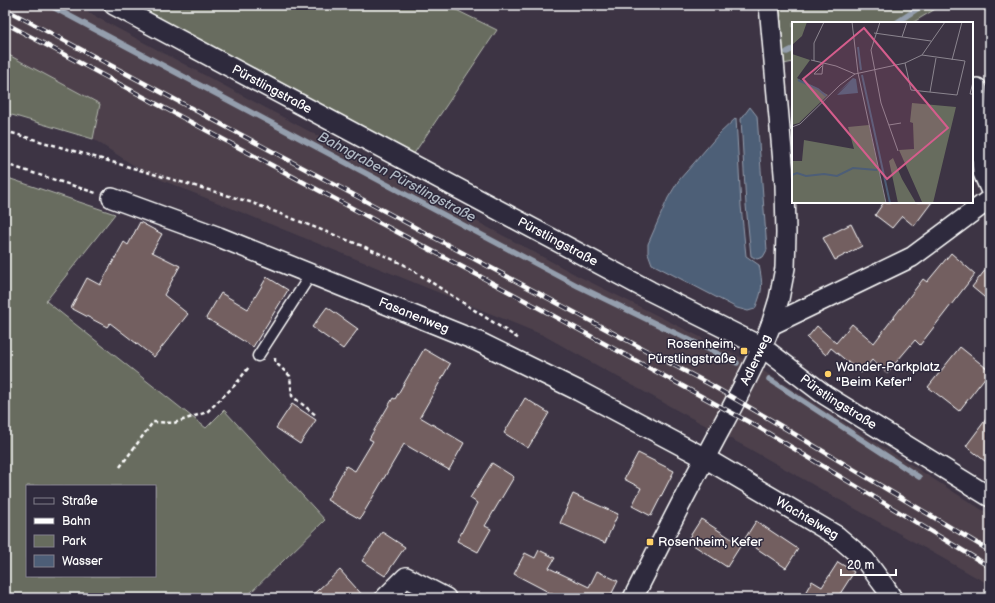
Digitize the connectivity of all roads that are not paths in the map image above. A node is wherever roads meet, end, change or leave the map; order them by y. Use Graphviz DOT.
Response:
graph roads {
  1 [pos="114,5"];
  2 [pos="769,5"];
  3 [pos="973,92"];
  4 [pos="982,176"];
  5 [pos="112,198"];
  6 [pos="990,199"];
  7 [pos="311,274"];
  8 [pos="770,325"];
  9 [pos="762,347"];
  10 [pos="258,356"];
  11 [pos="705,458"];
  12 [pos="990,497"];
  13 [pos="385,598"];
  14 [pos="446,598"];
  15 [pos="633,598"];
  16 [pos="892,598"];
  1 -- 9 [label="street, Pürstlingstraße"];
  2 -- 8 [label="street"];
  3 -- 4 [label="street"];
  5 -- 7 [label="street, Fasanenweg"];
  6 -- 8 [label="street, Adlerweg"];
  7 -- 10 [label="lane"];
  7 -- 11 [label="street, Fasanenweg"];
  8 -- 9 [label="street, Adlerweg"];
  9 -- 11 [label="street, Adlerweg"];
  9 -- 12 [label="street, Pürstlingstraße"];
  11 -- 15 [label="street, Adlerweg"];
  11 -- 16 [label="street, Wachtelweg"];
  13 -- 14 [label="street"];
}
